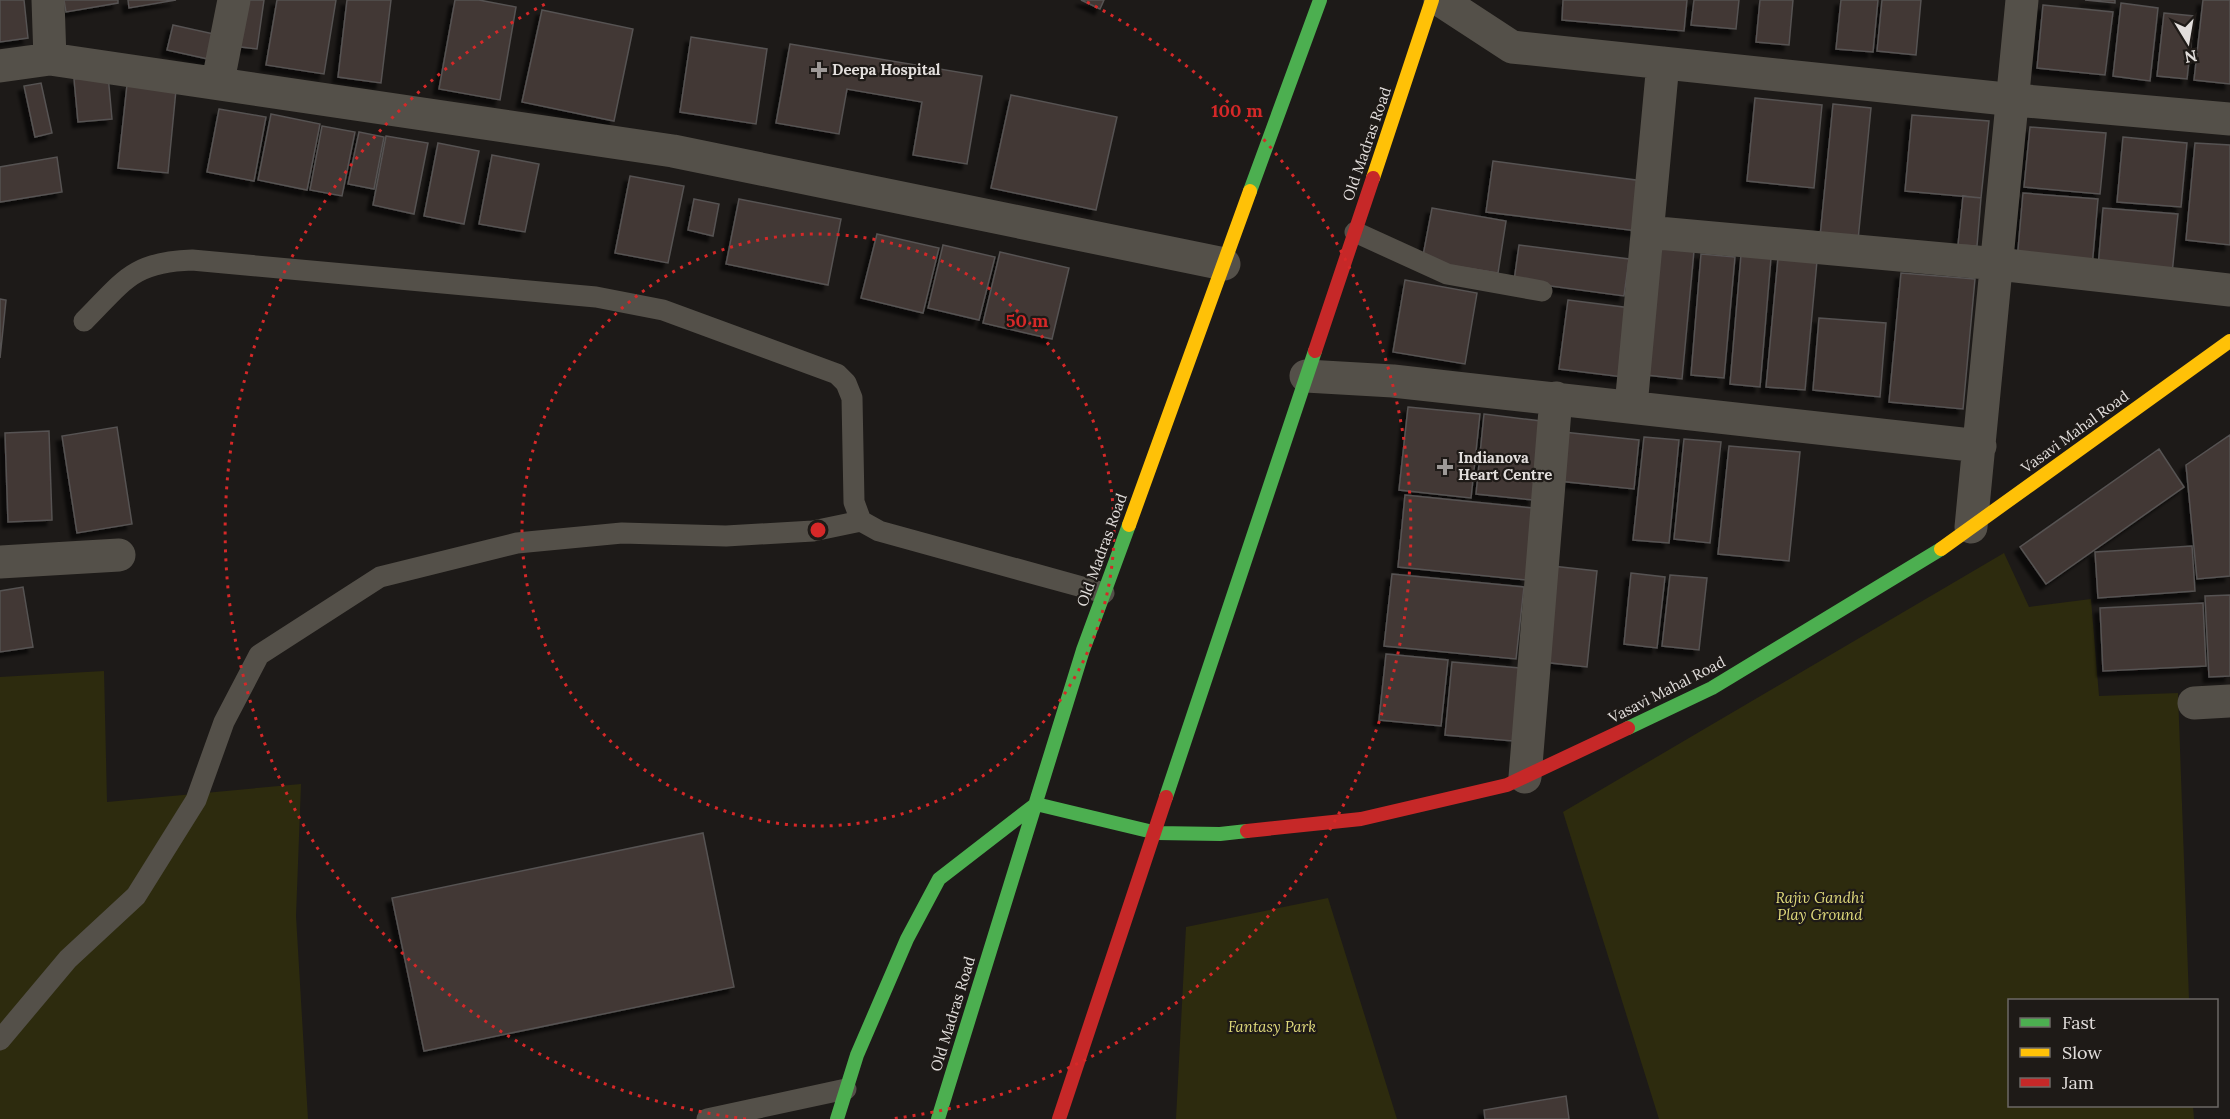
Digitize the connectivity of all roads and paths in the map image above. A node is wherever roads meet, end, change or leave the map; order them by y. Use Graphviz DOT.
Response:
graph roads {
  1 [pos="48,0"];
  2 [pos="234,0"];
  3 [pos="1320,0"];
  4 [pos="1432,0"];
  5 [pos="1440,0"];
  6 [pos="2022,0"];
  7 [pos="50,59"];
  8 [pos="1663,63"];
  9 [pos="0,66"];
  10 [pos="218,81"];
  11 [pos="2015,100"];
  12 [pos="2230,119"];
  13 [pos="1355,232"];
  14 [pos="1647,232"];
  15 [pos="1224,264"];
  16 [pos="1998,264"];
  17 [pos="2230,290"];
  18 [pos="1542,291"];
  19 [pos="84,321"];
  20 [pos="2230,341"];
  21 [pos="1306,376"];
  22 [pos="1556,398"];
  23 [pos="1631,406"];
  24 [pos="1980,446"];
  25 [pos="861,521"];
  26 [pos="1971,527"];
  27 [pos="119,555"];
  28 [pos="0,562"];
  29 [pos="1104,593"];
  30 [pos="2230,701"];
  31 [pos="2194,703"];
  32 [pos="1525,777"];
  33 [pos="1035,804"];
  34 [pos="1157,832"];
  35 [pos="0,1040"];
  36 [pos="846,1089"];
  37 [pos="707,1119"];
  38 [pos="837,1119"];
  39 [pos="938,1119"];
  40 [pos="1059,1119"];
  1 -- 7 [label="street"];
  2 -- 10 [label="street"];
  3 -- 15 [label="main road, Old Madras Road"];
  4 -- 13 [label="main road, Old Madras Road"];
  5 -- 8 [label="street"];
  6 -- 11 [label="street"];
  7 -- 9 [label="street"];
  7 -- 10 [label="street"];
  8 -- 11 [label="street"];
  8 -- 14 [label="street"];
  10 -- 15 [label="street"];
  11 -- 12 [label="street"];
  11 -- 16 [label="street"];
  13 -- 18 [label="lane"];
  13 -- 21 [label="main road, Old Madras Road"];
  14 -- 16 [label="street"];
  14 -- 23 [label="street"];
  15 -- 29 [label="main road, Old Madras Road"];
  16 -- 17 [label="street"];
  16 -- 24 [label="street"];
  19 -- 25 [label="lane"];
  20 -- 26 [label="main road, Vasavi Mahal Road"];
  21 -- 22 [label="street"];
  21 -- 34 [label="main road, Old Madras Road"];
  22 -- 23 [label="street"];
  22 -- 32 [label="street"];
  23 -- 24 [label="street"];
  24 -- 26 [label="street"];
  25 -- 29 [label="lane"];
  25 -- 35 [label="lane"];
  26 -- 32 [label="main road, Vasavi Mahal Road"];
  27 -- 28 [label="street"];
  29 -- 33 [label="main road, Old Madras Road"];
  30 -- 31 [label="street"];
  32 -- 34 [label="main road, Vasavi Mahal Road"];
  33 -- 34 [label="main road, Vasavi Mahal Road"];
  33 -- 36 [label="main road"];
  33 -- 39 [label="main road, Old Madras Road"];
  34 -- 40 [label="main road, Old Madras Road"];
  36 -- 37 [label="lane"];
  36 -- 38 [label="main road"];
}
